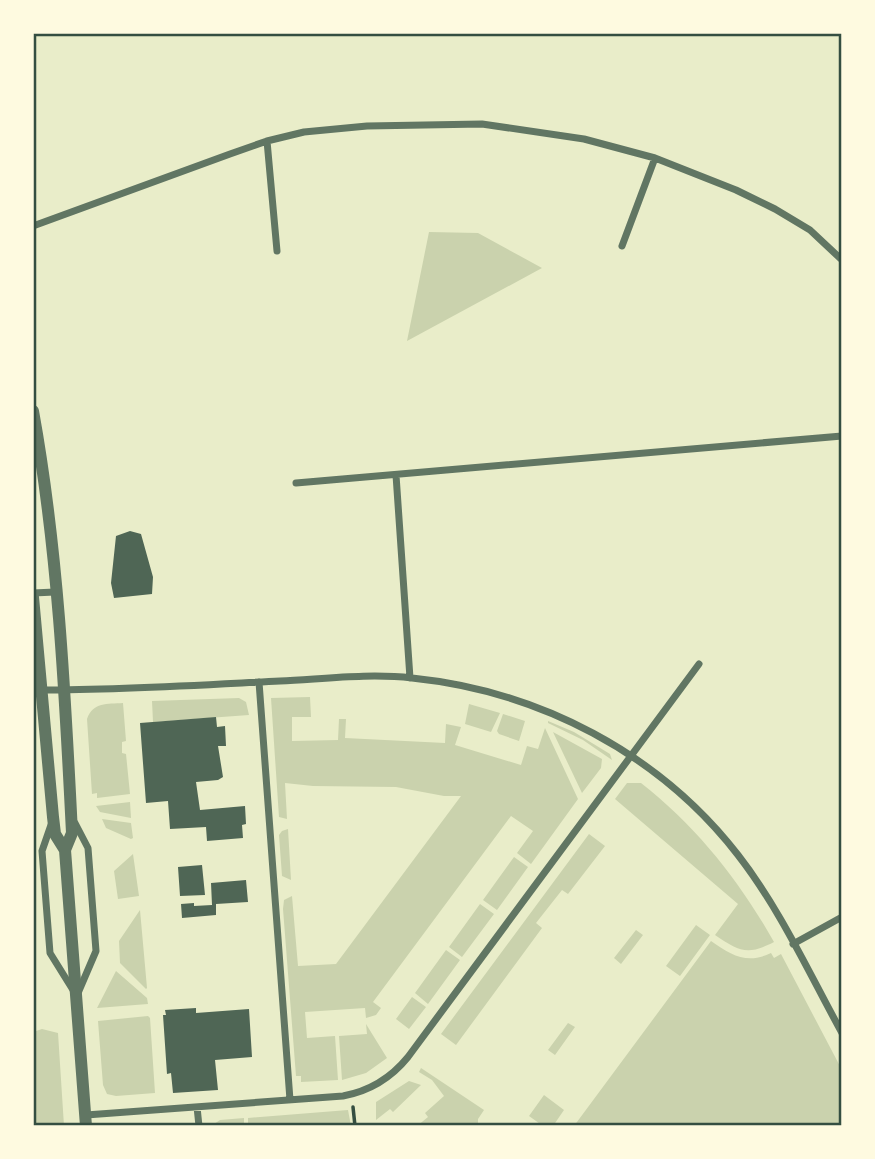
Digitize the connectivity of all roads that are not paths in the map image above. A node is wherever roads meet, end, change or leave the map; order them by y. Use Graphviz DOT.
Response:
graph roads {
  1 [pos="267,141"];
  2 [pos="655,158"];
  3 [pos="33,226"];
  4 [pos="622,246"];
  5 [pos="277,251"];
  6 [pos="842,260"];
  7 [pos="33,411"];
  8 [pos="842,436"];
  9 [pos="396,475"];
  10 [pos="296,482"];
  11 [pos="55,592"];
  12 [pos="33,595"];
  13 [pos="699,664"];
  14 [pos="410,678"];
  15 [pos="259,682"];
  16 [pos="42,690"];
  17 [pos="63,690"];
  18 [pos="630,755"];
  19 [pos="71,815"];
  20 [pos="53,817"];
  21 [pos="65,850"];
  22 [pos="842,917"];
  23 [pos="793,944"];
  24 [pos="77,997"];
  25 [pos="842,1033"];
  26 [pos="290,1100"];
  27 [pos="197,1107"];
  28 [pos="86,1120"];
  29 [pos="199,1126"];
  1 -- 2 [label="street"];
  1 -- 3 [label="street"];
  1 -- 5 [label="street"];
  2 -- 4 [label="street"];
  2 -- 6 [label="street"];
  7 -- 11 [label="street"];
  8 -- 9 [label="street"];
  9 -- 10 [label="street"];
  9 -- 14 [label="street"];
  11 -- 12 [label="street"];
  11 -- 17 [label="street"];
  12 -- 16 [label="street"];
  13 -- 18 [label="street"];
  14 -- 15 [label="street"];
  14 -- 18 [label="street"];
  15 -- 17 [label="street"];
  15 -- 26 [label="street"];
  16 -- 17 [label="street"];
  16 -- 20 [label="street"];
  17 -- 19 [label="street"];
  18 -- 23 [label="street"];
  18 -- 26 [label="street"];
  19 -- 21 [label="street"];
  19 -- 24 [label="street"];
  20 -- 21 [label="street"];
  20 -- 24 [label="street"];
  21 -- 24 [label="street"];
  22 -- 23 [label="street"];
  23 -- 25 [label="street"];
  24 -- 28 [label="street"];
  26 -- 27 [label="street"];
  27 -- 28 [label="street"];
  27 -- 29 [label="street"];
}
